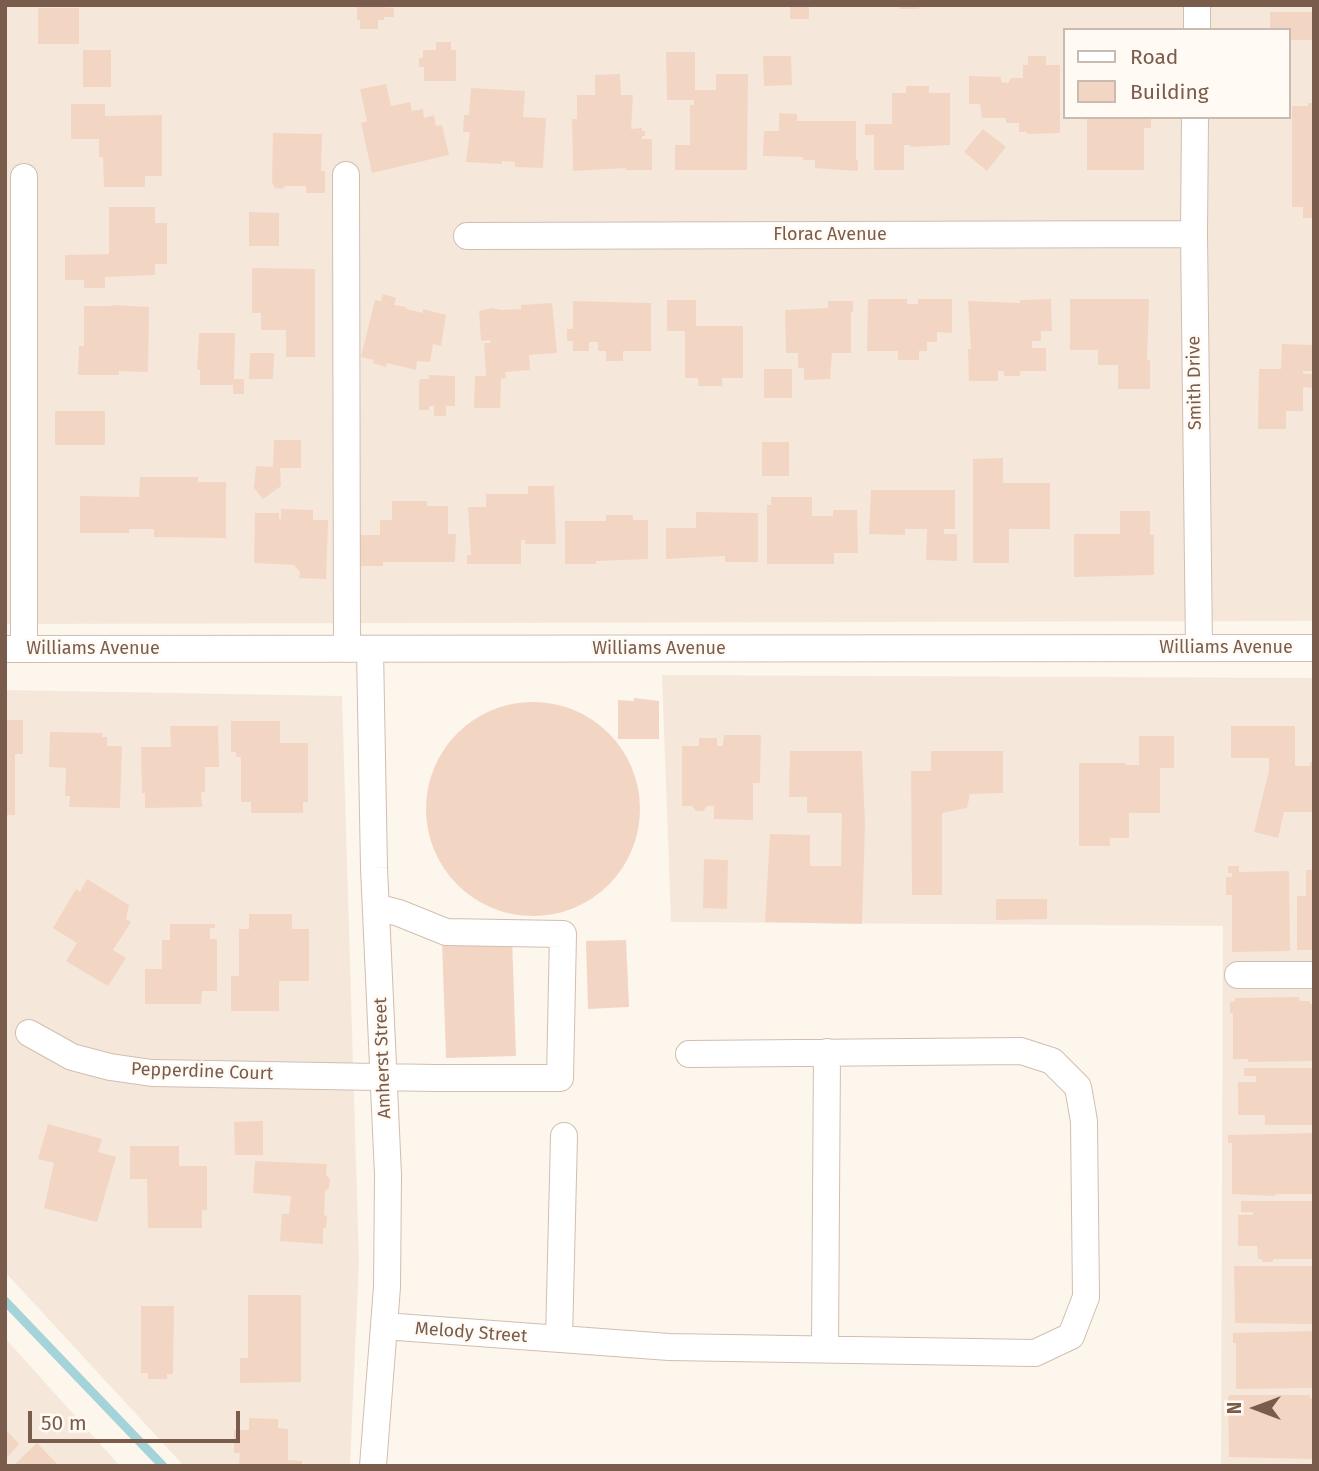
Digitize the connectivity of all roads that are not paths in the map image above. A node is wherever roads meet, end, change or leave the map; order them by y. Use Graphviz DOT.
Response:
graph roads {
  1 [pos="1197,5"];
  2 [pos="1197,28"];
  3 [pos="1195,119"];
  4 [pos="346,175"];
  5 [pos="24,177"];
  6 [pos="1194,234"];
  7 [pos="467,236"];
  8 [pos="1199,648"];
  9 [pos="1314,648"];
  10 [pos="14,649"];
  11 [pos="358,649"];
  12 [pos="376,907"];
  13 [pos="1238,975"];
  14 [pos="1314,975"];
  15 [pos="29,1033"];
  16 [pos="827,1052"];
  17 [pos="689,1054"];
  18 [pos="383,1077"];
  19 [pos="564,1136"];
  20 [pos="384,1326"];
  21 [pos="559,1339"];
  22 [pos="825,1349"];
  23 [pos="373,1466"];
  1 -- 2 [label="street"];
  3 -- 6 [label="street, Smith Drive"];
  4 -- 11 [label="street, Amherst Street"];
  5 -- 10 [label="street"];
  6 -- 7 [label="street, Florac Avenue"];
  6 -- 8 [label="street, Smith Drive"];
  8 -- 9 [label="street, Williams Avenue"];
  8 -- 11 [label="street, Williams Avenue"];
  10 -- 11 [label="street, Williams Avenue"];
  11 -- 12 [label="street, Amherst Street"];
  12 -- 18 [label="street, Amherst Street"];
  12 -- 18 [label="street, Pepperdine Court"];
  13 -- 14 [label="street"];
  15 -- 18 [label="street, Pepperdine Court"];
  16 -- 17 [label="street, Melody Street"];
  16 -- 22 [label="street"];
  16 -- 22 [label="street, Melody Street"];
  18 -- 20 [label="street, Amherst Street"];
  19 -- 21 [label="street"];
  20 -- 21 [label="street, Melody Street"];
  20 -- 23 [label="street, Amherst Street"];
  21 -- 22 [label="street, Melody Street"];
}
